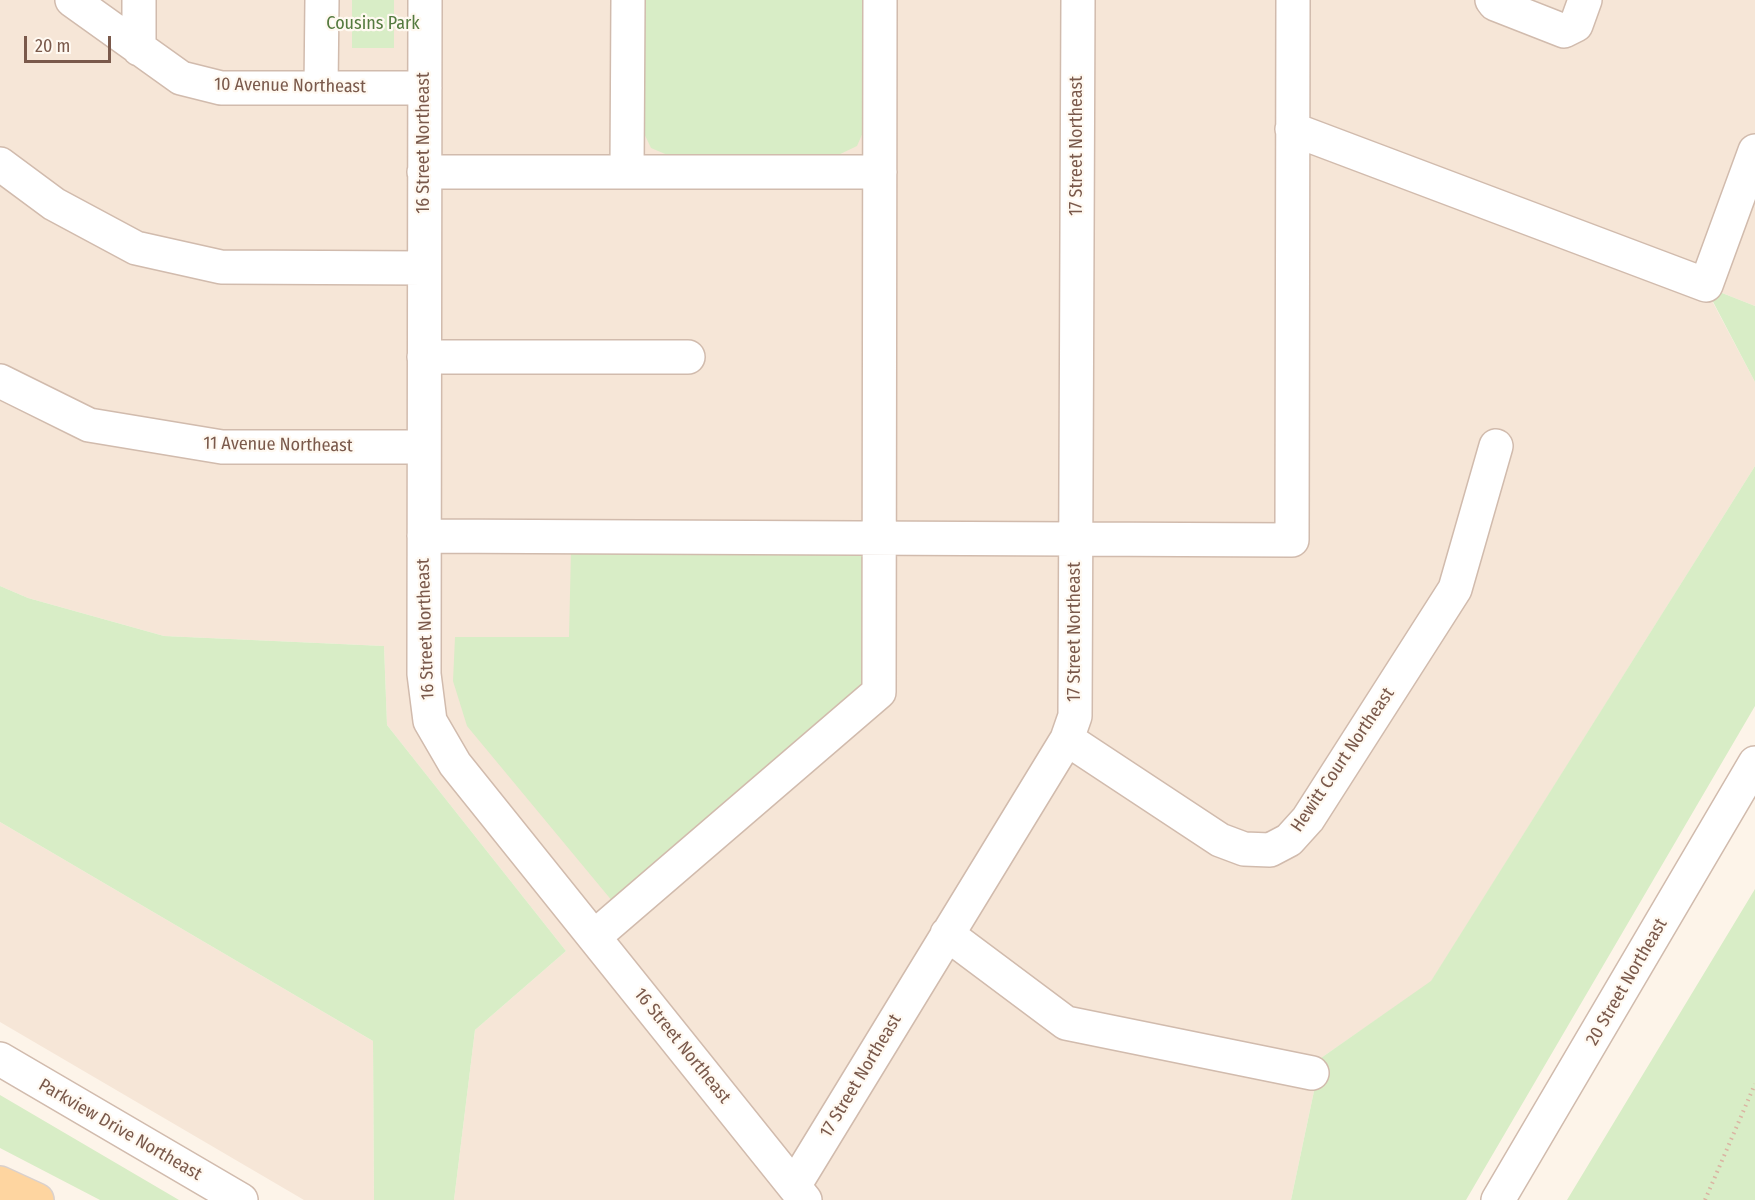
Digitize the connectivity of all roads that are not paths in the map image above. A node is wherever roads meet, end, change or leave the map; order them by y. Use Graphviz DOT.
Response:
graph roads {
  1 [pos="72,0"];
  2 [pos="139,0"];
  3 [pos="321,0"];
  4 [pos="425,0"];
  5 [pos="628,0"];
  6 [pos="880,0"];
  7 [pos="1078,0"];
  8 [pos="1293,0"];
  9 [pos="1492,0"];
  10 [pos="1585,0"];
  11 [pos="139,49"];
  12 [pos="321,88"];
  13 [pos="425,88"];
  14 [pos="1292,129"];
  15 [pos="1755,152"];
  16 [pos="0,165"];
  17 [pos="627,171"];
  18 [pos="424,172"];
  19 [pos="880,172"];
  20 [pos="424,268"];
  21 [pos="424,357"];
  22 [pos="688,357"];
  23 [pos="0,381"];
  24 [pos="424,447"];
  25 [pos="1496,447"];
  26 [pos="424,536"];
  27 [pos="879,538"];
  28 [pos="1075,539"];
  29 [pos="1067,739"];
  30 [pos="1755,763"];
  31 [pos="947,934"];
  32 [pos="594,937"];
  33 [pos="0,1059"];
  34 [pos="1312,1073"];
  35 [pos="0,1183"];
  36 [pos="800,1193"];
  37 [pos="37,1200"];
  38 [pos="241,1200"];
  39 [pos="1498,1200"];
  1 -- 11 [label="street, 10 Avenue Northeast"];
  2 -- 11 [label="street"];
  3 -- 12 [label="street"];
  4 -- 13 [label="street, 16 Street Northeast"];
  5 -- 17 [label="street"];
  6 -- 19 [label="street"];
  7 -- 28 [label="street, 17 Street Northeast"];
  8 -- 14 [label="street"];
  9 -- 10 [label="street"];
  11 -- 12 [label="street, 10 Avenue Northeast"];
  12 -- 13 [label="street, 10 Avenue Northeast"];
  13 -- 18 [label="street, 16 Street Northeast"];
  14 -- 15 [label="street"];
  14 -- 28 [label="street"];
  16 -- 20 [label="street"];
  17 -- 18 [label="street"];
  17 -- 19 [label="street"];
  18 -- 20 [label="street, 16 Street Northeast"];
  19 -- 27 [label="street"];
  20 -- 21 [label="street, 16 Street Northeast"];
  21 -- 22 [label="street"];
  21 -- 24 [label="street, 16 Street Northeast"];
  23 -- 24 [label="street, 11 Avenue Northeast"];
  24 -- 26 [label="street, 16 Street Northeast"];
  25 -- 29 [label="street, Hewitt Court Northeast"];
  26 -- 27 [label="street"];
  26 -- 32 [label="street, 16 Street Northeast"];
  27 -- 28 [label="street"];
  27 -- 32 [label="street"];
  28 -- 29 [label="street, 17 Street Northeast"];
  29 -- 31 [label="street, 17 Street Northeast"];
  30 -- 39 [label="street, 20 Street Northeast"];
  31 -- 34 [label="street"];
  31 -- 36 [label="street, 17 Street Northeast"];
  32 -- 36 [label="street, 16 Street Northeast"];
  33 -- 38 [label="street, Parkview Drive Northeast"];
  35 -- 37 [label="main road"];
}
